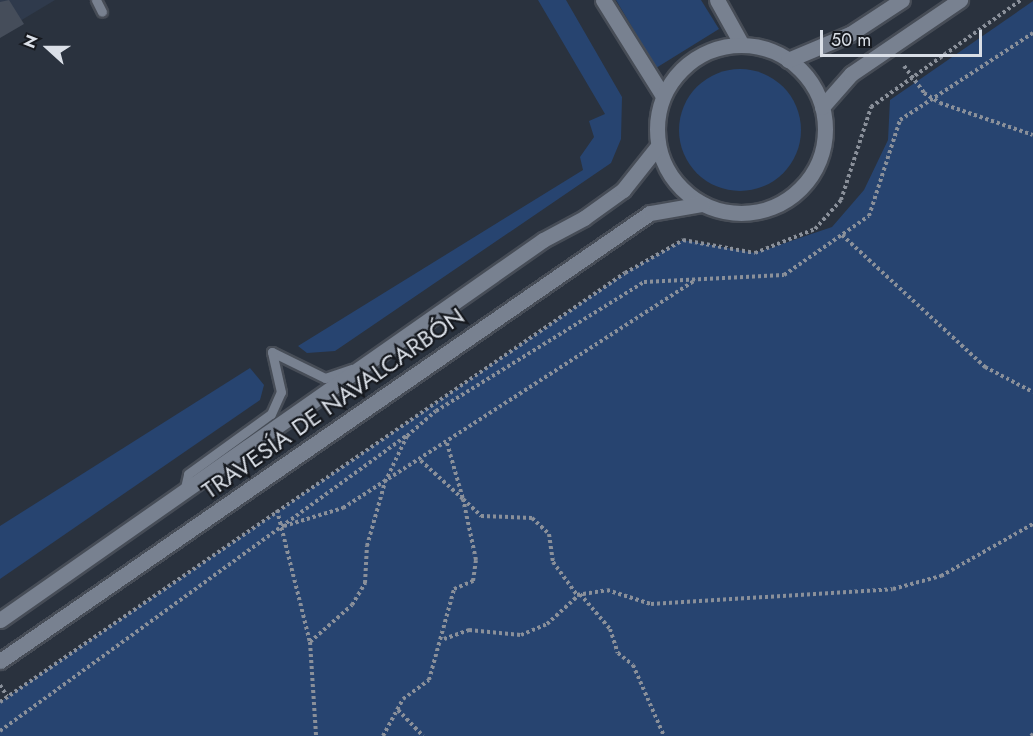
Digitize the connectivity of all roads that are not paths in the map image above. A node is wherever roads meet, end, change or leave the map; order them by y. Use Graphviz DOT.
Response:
graph roads {
  1 [pos="96,0"];
  2 [pos="603,0"];
  3 [pos="717,0"];
  4 [pos="902,0"];
  5 [pos="960,0"];
  6 [pos="102,12"];
  7 [pos="742,45"];
  8 [pos="788,60"];
  9 [pos="663,96"];
  10 [pos="822,107"];
  11 [pos="658,146"];
  12 [pos="702,204"];
  13 [pos="371,362"];
  14 [pos="183,494"];
  15 [pos="0,620"];
  16 [pos="0,662"];
  1 -- 6 [label="lane"];
  2 -- 9 [label="street"];
  3 -- 7 [label="street"];
  4 -- 8 [label="street"];
  5 -- 10 [label="street"];
  7 -- 8 [label="street, TRAVESÍA DE NAVALCARBÓN"];
  7 -- 9 [label="street"];
  8 -- 10 [label="street, TRAVESÍA DE NAVALCARBÓN"];
  9 -- 11 [label="street"];
  10 -- 12 [label="street, TRAVESÍA DE NAVALCARBÓN"];
  11 -- 12 [label="street, TRAVESÍA DE NAVALCARBÓN"];
  11 -- 13 [label="street, TRAVESÍA DE NAVALCARBÓN"];
  12 -- 16 [label="street, TRAVESÍA DE NAVALCARBÓN"];
  13 -- 14 [label="street, TRAVESÍA DE NAVALCARBÓN"];
  13 -- 14 [label="lane"];
  14 -- 15 [label="street, TRAVESÍA DE NAVALCARBÓN"];
}
